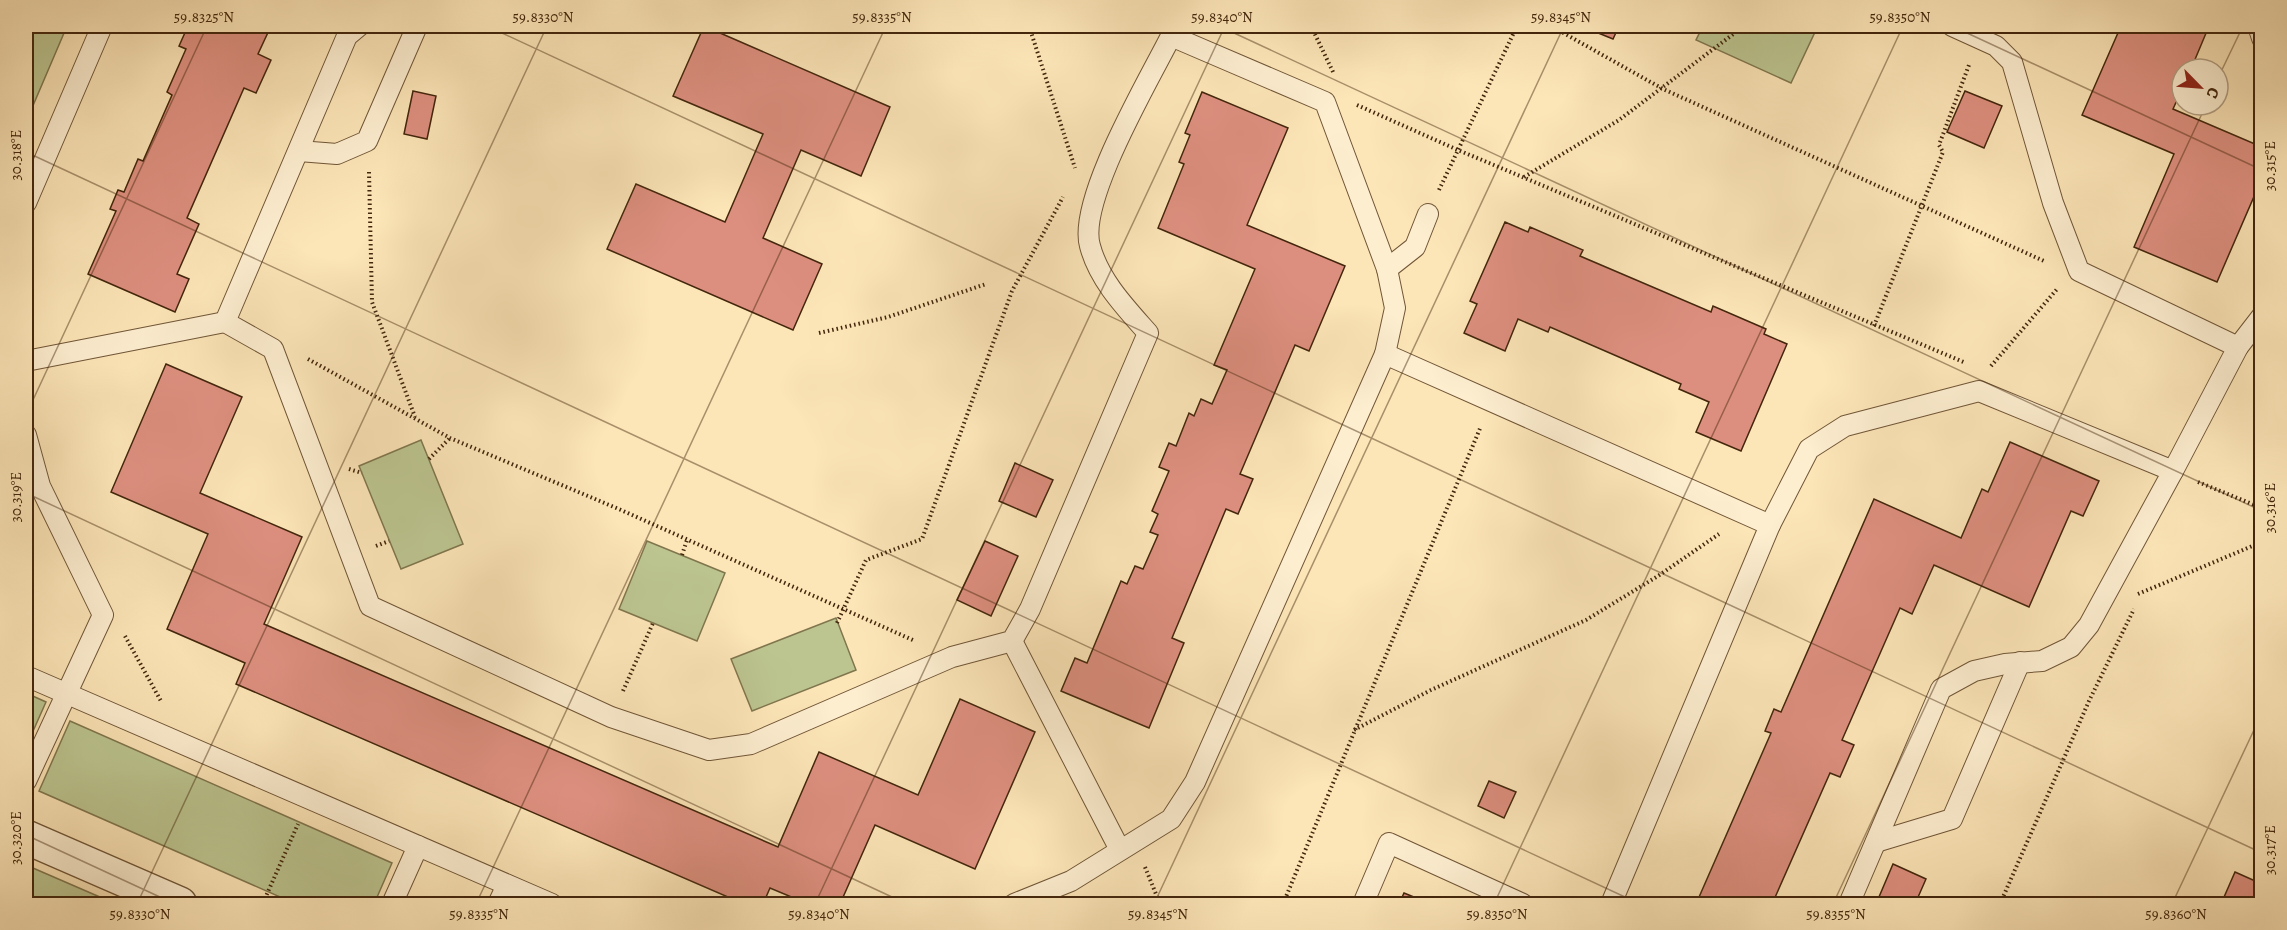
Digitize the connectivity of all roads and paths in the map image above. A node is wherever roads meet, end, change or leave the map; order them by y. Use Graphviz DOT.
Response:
graph roads {
  1 [pos="102,26"];
  2 [pos="359,26"];
  3 [pos="417,26"];
  4 [pos="1029,26"];
  5 [pos="1311,26"];
  6 [pos="1517,26"];
  7 [pos="1551,26"];
  8 [pos="1744,26"];
  9 [pos="1953,26"];
  10 [pos="2258,26"];
  11 [pos="1173,31"];
  12 [pos="1979,37"];
  13 [pos="2262,38"];
  14 [pos="1663,89"];
  15 [pos="1346,100"];
  16 [pos="1324,102"];
  17 [pos="367,141"];
  18 [pos="1458,150"];
  19 [pos="299,151"];
  20 [pos="1523,178"];
  21 [pos="1066,192"];
  22 [pos="26,203"];
  23 [pos="1922,204"];
  24 [pos="1090,208"];
  25 [pos="1428,214"];
  26 [pos="1387,269"];
  27 [pos="2079,271"];
  28 [pos="986,284"];
  29 [pos="2262,316"];
  30 [pos="225,321"];
  31 [pos="1875,326"];
  32 [pos="819,333"];
  33 [pos="2238,347"];
  34 [pos="273,349"];
  35 [pos="1385,354"];
  36 [pos="26,361"];
  37 [pos="1976,368"];
  38 [pos="1986,372"];
  39 [pos="1485,416"];
  40 [pos="415,417"];
  41 [pos="26,435"];
  42 [pos="450,438"];
  43 [pos="429,459"];
  44 [pos="2172,471"];
  45 [pos="2195,481"];
  46 [pos="2262,508"];
  47 [pos="1770,525"];
  48 [pos="1729,532"];
  49 [pos="687,540"];
  50 [pos="2262,542"];
  51 [pos="682,555"];
  52 [pos="2112,584"];
  53 [pos="2141,595"];
  54 [pos="845,610"];
  55 [pos="103,615"];
  56 [pos="653,623"];
  57 [pos="837,623"];
  58 [pos="1012,641"];
  59 [pos="952,657"];
  60 [pos="2020,662"];
  61 [pos="26,676"];
  62 [pos="66,694"];
  63 [pos="611,717"];
  64 [pos="1354,730"];
  65 [pos="183,744"];
  66 [pos="26,781"];
  67 [pos="309,799"];
  68 [pos="26,837"];
  69 [pos="1876,842"];
  70 [pos="418,846"];
  71 [pos="1127,846"];
  72 [pos="507,885"];
  73 [pos="263,903"];
  74 [pos="180,904"];
  75 [pos="392,904"];
  76 [pos="498,904"];
  77 [pos="552,904"];
  78 [pos="1014,904"];
  79 [pos="1160,904"];
  80 [pos="1283,904"];
  81 [pos="1363,904"];
  82 [pos="1523,904"];
  83 [pos="1611,904"];
  84 [pos="1849,904"];
  85 [pos="2000,904"];
  1 -- 22 [label="lane"];
  2 -- 19 [label="lane"];
  3 -- 17 [label="lane"];
  4 -- 24 [label="path"];
  5 -- 15 [label="path"];
  6 -- 18 [label="path"];
  7 -- 14 [label="path"];
  8 -- 14 [label="path"];
  9 -- 12 [label="lane"];
  10 -- 13 [label="lane"];
  11 -- 16 [label="lane"];
  11 -- 24 [label="lane"];
  12 -- 23 [label="path"];
  12 -- 27 [label="lane"];
  14 -- 20 [label="path"];
  14 -- 23 [label="path"];
  15 -- 16 [label="path"];
  15 -- 18 [label="path"];
  16 -- 26 [label="lane"];
  17 -- 19 [label="lane"];
  17 -- 40 [label="path"];
  18 -- 20 [label="path"];
  18 -- 25 [label="path"];
  19 -- 30 [label="lane"];
  20 -- 31 [label="path"];
  21 -- 54 [label="path"];
  23 -- 27 [label="path"];
  23 -- 31 [label="path"];
  24 -- 58 [label="lane"];
  25 -- 26 [label="lane"];
  26 -- 35 [label="lane"];
  27 -- 33 [label="lane"];
  27 -- 38 [label="path"];
  28 -- 32 [label="path"];
  29 -- 33 [label="lane"];
  30 -- 34 [label="lane"];
  30 -- 36 [label="lane"];
  31 -- 37 [label="path"];
  33 -- 44 [label="lane"];
  34 -- 40 [label="path"];
  34 -- 63 [label="lane"];
  35 -- 47 [label="lane"];
  35 -- 71 [label="lane"];
  39 -- 64 [label="path"];
  40 -- 42 [label="path"];
  41 -- 55 [label="lane"];
  42 -- 43 [label="path"];
  42 -- 49 [label="path"];
  44 -- 47 [label="lane"];
  44 -- 52 [label="lane"];
  45 -- 46 [label="path"];
  47 -- 83 [label="lane"];
  48 -- 64 [label="path"];
  49 -- 51 [label="path"];
  49 -- 54 [label="path"];
  50 -- 53 [label="path"];
  52 -- 53 [label="path"];
  52 -- 60 [label="lane"];
  53 -- 85 [label="path"];
  54 -- 57 [label="path"];
  54 -- 59 [label="path"];
  55 -- 62 [label="lane"];
  55 -- 65 [label="path"];
  56 -- 63 [label="path"];
  58 -- 59 [label="lane"];
  58 -- 71 [label="lane"];
  59 -- 63 [label="lane"];
  60 -- 69 [label="lane"];
  60 -- 69 [label="lane"];
  61 -- 62 [label="lane"];
  62 -- 65 [label="lane"];
  62 -- 66 [label="lane"];
  64 -- 80 [label="path"];
  65 -- 67 [label="lane"];
  67 -- 70 [label="lane"];
  67 -- 73 [label="path"];
  68 -- 74 [label="street"];
  69 -- 84 [label="lane"];
  70 -- 72 [label="lane"];
  70 -- 75 [label="lane"];
  71 -- 78 [label="lane"];
  71 -- 79 [label="path"];
  72 -- 76 [label="lane"];
  72 -- 77 [label="lane"];
  81 -- 82 [label="lane"];
}
